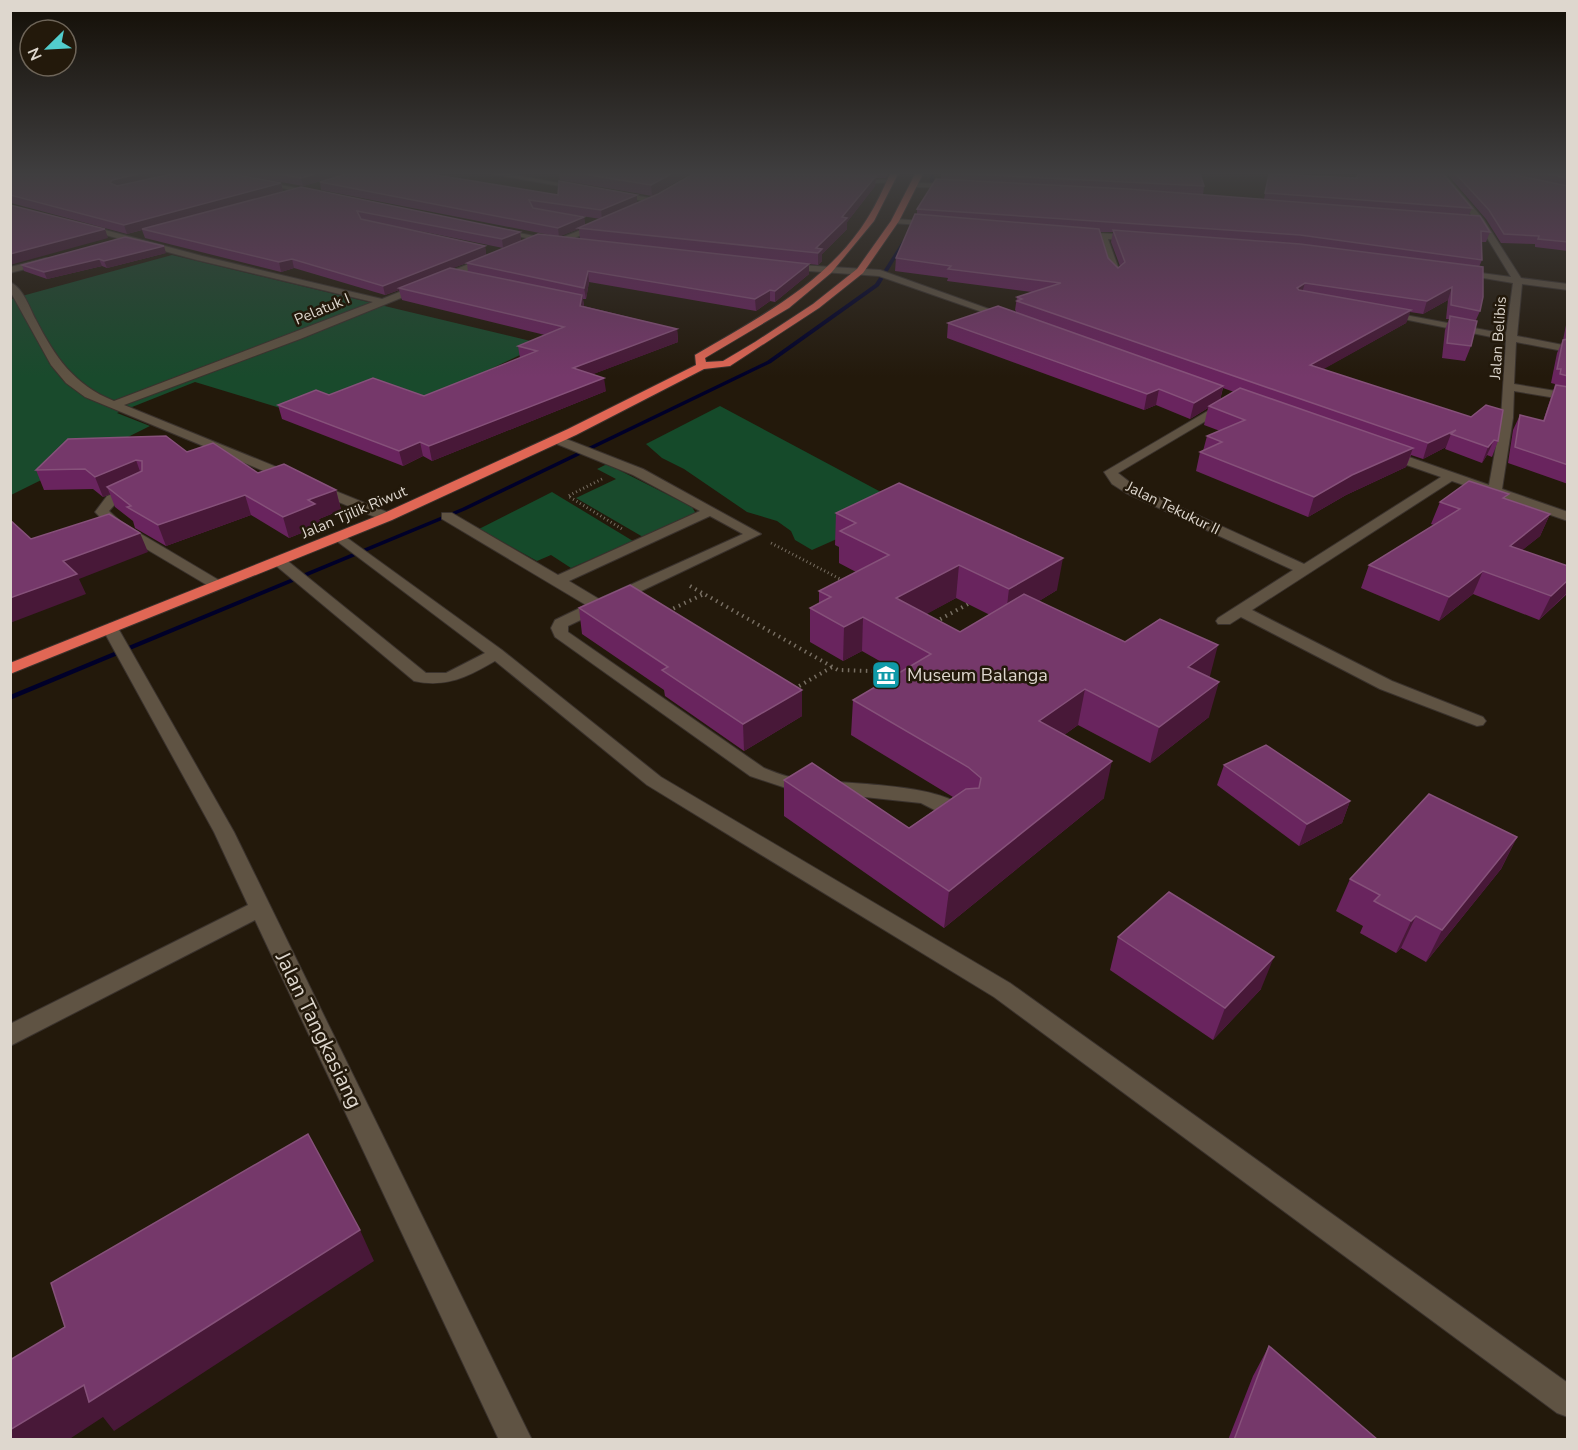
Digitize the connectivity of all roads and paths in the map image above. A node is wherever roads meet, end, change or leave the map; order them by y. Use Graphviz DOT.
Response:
graph roads {
  1 [pos="115,242"];
  2 [pos="143,242"];
  3 [pos="532,242"];
  4 [pos="558,242"];
  5 [pos="853,242"];
  6 [pos="881,242"];
  7 [pos="1105,242"];
  8 [pos="1493,242"];
  9 [pos="107,244"];
  10 [pos="521,246"];
  11 [pos="581,246"];
  12 [pos="480,248"];
  13 [pos="492,251"];
  14 [pos="504,253"];
  15 [pos="53,259"];
  16 [pos="773,266"];
  17 [pos="10,270"];
  18 [pos="828,271"];
  19 [pos="860,271"];
  20 [pos="1450,271"];
  21 [pos="450,274"];
  22 [pos="1116,275"];
  23 [pos="471,279"];
  24 [pos="1518,281"];
  25 [pos="10,285"];
  26 [pos="1568,287"];
  27 [pos="381,301"];
  28 [pos="1367,311"];
  29 [pos="1025,324"];
  30 [pos="1511,339"];
  31 [pos="1568,350"];
  32 [pos="702,366"];
  33 [pos="1510,387"];
  34 [pos="1568,396"];
  35 [pos="1229,398"];
  36 [pos="116,404"];
  37 [pos="556,439"];
  38 [pos="1374,449"];
  39 [pos="1450,476"];
  40 [pos="606,477"];
  41 [pos="144,486"];
  42 [pos="1496,491"];
  43 [pos="710,511"];
  44 [pos="447,516"];
  45 [pos="387,517"];
  46 [pos="1568,517"];
  47 [pos="754,534"];
  48 [pos="339,536"];
  49 [pos="643,542"];
  50 [pos="279,561"];
  51 [pos="1303,569"];
  52 [pos="668,573"];
  53 [pos="557,581"];
  54 [pos="847,582"];
  55 [pos="217,585"];
  56 [pos="704,594"];
  57 [pos="968,604"];
  58 [pos="598,605"];
  59 [pos="1240,610"];
  60 [pos="667,611"];
  61 [pos="1224,621"];
  62 [pos="929,625"];
  63 [pos="110,628"];
  64 [pos="496,654"];
  65 [pos="832,667"];
  66 [pos="10,669"];
  67 [pos="915,672"];
  68 [pos="785,694"];
  69 [pos="1476,721"];
  70 [pos="966,818"];
  71 [pos="261,908"];
  72 [pos="10,1036"];
  73 [pos="1568,1402"];
  74 [pos="516,1440"];
  1 -- 9 [label="street"];
  2 -- 27 [label="street"];
  3 -- 10 [label="street"];
  4 -- 11 [label="street"];
  5 -- 18 [label="highway, Jalan Tjilik Riwut"];
  6 -- 19 [label="highway, Jalan Tjilik Riwut"];
  7 -- 22 [label="street"];
  8 -- 24 [label="street, Jalan Belibis"];
  12 -- 13 [label="street"];
  14 -- 21 [label="street, Pelatuk I"];
  15 -- 17 [label="street"];
  16 -- 18 [label="street"];
  18 -- 19 [label="street"];
  18 -- 32 [label="highway, Jalan Tjilik Riwut"];
  19 -- 29 [label="street"];
  19 -- 32 [label="highway, Jalan Tjilik Riwut"];
  20 -- 24 [label="street"];
  21 -- 23 [label="street"];
  21 -- 27 [label="street, Pelatuk I"];
  24 -- 26 [label="street"];
  24 -- 30 [label="street, Jalan Belibis"];
  25 -- 36 [label="street"];
  27 -- 36 [label="street, Pelatuk I"];
  28 -- 30 [label="street"];
  30 -- 31 [label="street"];
  30 -- 33 [label="street, Jalan Belibis"];
  32 -- 37 [label="highway, Jalan Tjilik Riwut"];
  33 -- 34 [label="street"];
  33 -- 42 [label="street, Jalan Belibis"];
  35 -- 51 [label="street, Jalan Tekukur II"];
  36 -- 45 [label="street"];
  37 -- 43 [label="street"];
  37 -- 45 [label="highway, Jalan Tjilik Riwut"];
  38 -- 39 [label="street"];
  39 -- 42 [label="street"];
  39 -- 51 [label="street"];
  40 -- 49 [label="path"];
  41 -- 55 [label="street"];
  42 -- 46 [label="street"];
  43 -- 47 [label="street"];
  43 -- 49 [label="street"];
  44 -- 53 [label="street"];
  45 -- 48 [label="highway, Jalan Tjilik Riwut"];
  47 -- 52 [label="street"];
  47 -- 54 [label="path"];
  48 -- 50 [label="highway, Jalan Tjilik Riwut"];
  48 -- 64 [label="street"];
  49 -- 53 [label="street"];
  50 -- 55 [label="highway, Jalan Tjilik Riwut"];
  50 -- 64 [label="street"];
  51 -- 59 [label="street"];
  52 -- 56 [label="path"];
  52 -- 58 [label="street"];
  53 -- 58 [label="street"];
  55 -- 63 [label="highway, Jalan Tjilik Riwut"];
  56 -- 60 [label="path"];
  56 -- 65 [label="path"];
  57 -- 62 [label="path"];
  58 -- 70 [label="street"];
  59 -- 61 [label="street"];
  59 -- 69 [label="street"];
  63 -- 66 [label="highway, Jalan Tjilik Riwut"];
  63 -- 71 [label="street, Jalan Tangkasiang"];
  64 -- 73 [label="street"];
  65 -- 67 [label="path"];
  65 -- 68 [label="path"];
  71 -- 72 [label="street"];
  71 -- 74 [label="street, Jalan Tangkasiang"];
}
